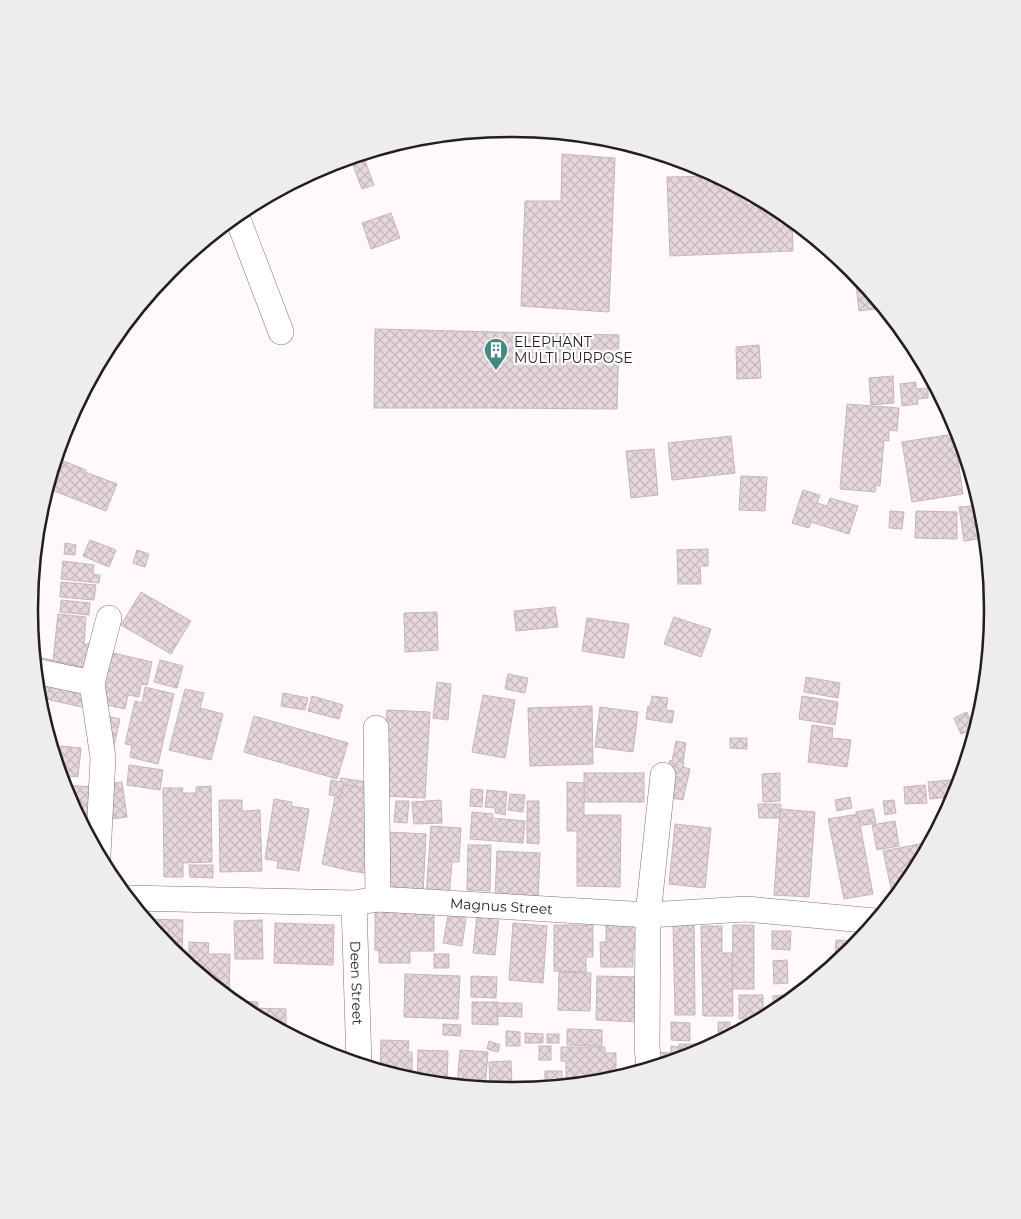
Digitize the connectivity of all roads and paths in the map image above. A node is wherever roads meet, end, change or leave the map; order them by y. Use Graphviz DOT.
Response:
graph roads {
  1 [pos="239,222"];
  2 [pos="281,332"];
  3 [pos="109,618"];
  4 [pos="42,672"];
  5 [pos="92,682"];
  6 [pos="376,728"];
  7 [pos="663,774"];
  8 [pos="99,842"];
  9 [pos="136,898"];
  10 [pos="366,901"];
  11 [pos="648,915"];
  12 [pos="867,920"];
  13 [pos="359,1057"];
  14 [pos="648,1061"];
  1 -- 2 [label="street"];
  3 -- 5 [label="street"];
  4 -- 5 [label="street"];
  5 -- 8 [label="street"];
  6 -- 10 [label="street, Deen Street"];
  7 -- 11 [label="street"];
  9 -- 10 [label="street, Magnus Street"];
  10 -- 11 [label="street, Magnus Street"];
  10 -- 13 [label="street, Deen Street"];
  11 -- 12 [label="street, Magnus Street"];
  11 -- 14 [label="street"];
}
